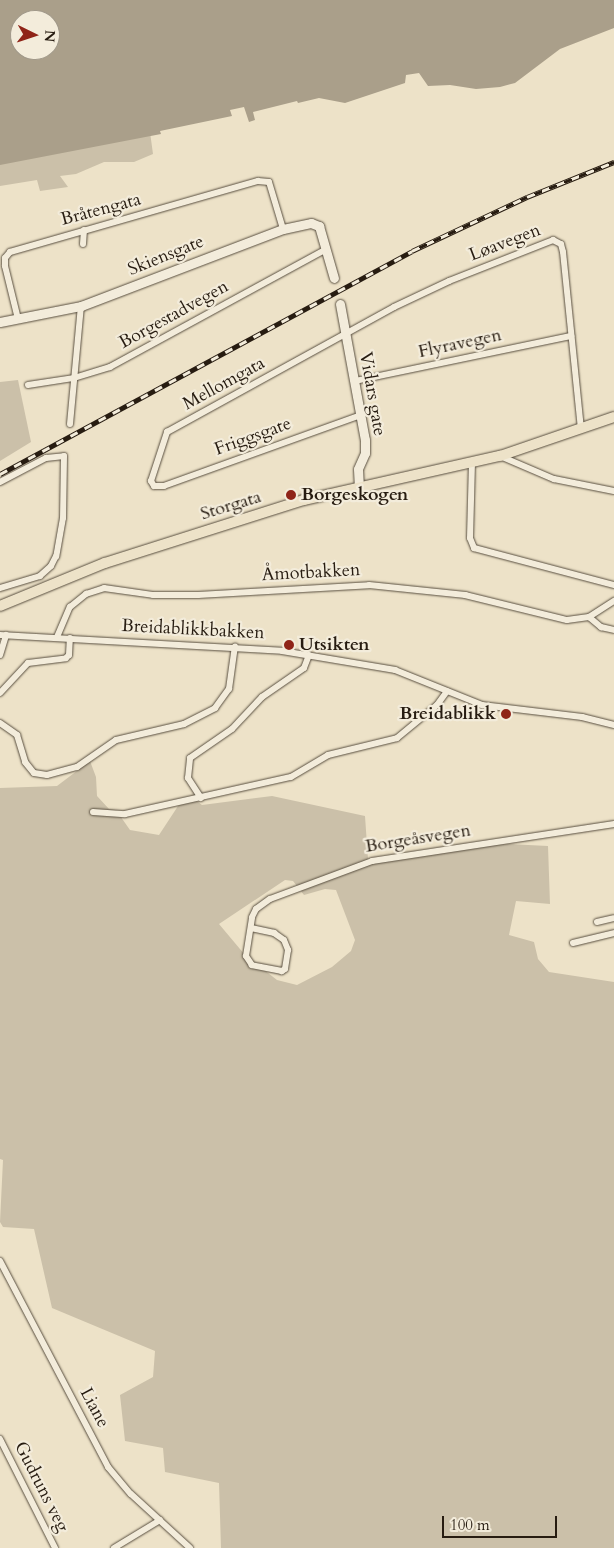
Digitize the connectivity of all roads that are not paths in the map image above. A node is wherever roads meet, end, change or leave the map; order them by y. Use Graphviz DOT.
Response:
graph roads {
  1 [pos="283,229"];
  2 [pos="84,230"];
  3 [pos="83,244"];
  4 [pos="326,249"];
  5 [pos="334,278"];
  6 [pos="340,304"];
  7 [pos="81,306"];
  8 [pos="18,319"];
  9 [pos="0,322"];
  10 [pos="345,332"];
  11 [pos="571,336"];
  12 [pos="74,378"];
  13 [pos="354,381"];
  14 [pos="28,385"];
  15 [pos="361,415"];
  16 [pos="614,417"];
  17 [pos="70,424"];
  18 [pos="581,429"];
  19 [pos="500,456"];
  20 [pos="472,462"];
  21 [pos="0,482"];
  22 [pos="154,486"];
  23 [pos="359,487"];
  24 [pos="614,492"];
  25 [pos="614,585"];
  26 [pos="0,588"];
  27 [pos="614,601"];
  28 [pos="0,606"];
  29 [pos="588,617"];
  30 [pos="614,630"];
  31 [pos="3,635"];
  32 [pos="57,637"];
  33 [pos="70,638"];
  34 [pos="235,646"];
  35 [pos="310,655"];
  36 [pos="0,656"];
  37 [pos="447,691"];
  38 [pos="0,693"];
  39 [pos="0,723"];
  40 [pos="614,725"];
  41 [pos="201,798"];
  42 [pos="94,812"];
  43 [pos="614,824"];
  44 [pos="614,918"];
  45 [pos="596,922"];
  46 [pos="251,928"];
  47 [pos="614,933"];
  48 [pos="573,943"];
  49 [pos="0,1262"];
  50 [pos="0,1439"];
  51 [pos="160,1520"];
  52 [pos="55,1548"];
  53 [pos="114,1548"];
  54 [pos="190,1548"];
  1 -- 2 [label="street, Bråtengata"];
  1 -- 4 [label="street, Skiensgate"];
  1 -- 7 [label="street, Skiensgate"];
  2 -- 3 [label="street"];
  2 -- 8 [label="street, Bråtengata"];
  4 -- 5 [label="street"];
  4 -- 12 [label="street, Borgestadvegen"];
  6 -- 10 [label="street, Vidars gate"];
  7 -- 8 [label="street, Skiensgate"];
  7 -- 12 [label="street"];
  8 -- 9 [label="street, Skiensgate"];
  10 -- 11 [label="street, Løavegen"];
  10 -- 13 [label="street, Vidars gate"];
  10 -- 22 [label="street, Mellomgata"];
  11 -- 13 [label="street, Flyravegen"];
  11 -- 18 [label="street, Løavegen"];
  12 -- 14 [label="street, Borgestadvegen"];
  12 -- 17 [label="street"];
  13 -- 15 [label="street, Vidars gate"];
  15 -- 22 [label="street, Friggsgate"];
  15 -- 23 [label="street, Vidars gate"];
  16 -- 18 [label="main road, Storgata"];
  18 -- 19 [label="main road, Storgata"];
  19 -- 20 [label="main road, Storgata"];
  19 -- 24 [label="street"];
  20 -- 23 [label="main road, Storgata"];
  20 -- 25 [label="street"];
  21 -- 26 [label="street"];
  23 -- 28 [label="main road, Storgata"];
  27 -- 29 [label="street, Åmotbakken"];
  29 -- 30 [label="street"];
  29 -- 32 [label="street, Åmotbakken"];
  31 -- 32 [label="street, Breidablikkbakken"];
  31 -- 36 [label="street"];
  32 -- 33 [label="street, Breidablikkbakken"];
  33 -- 34 [label="street, Breidablikkbakken"];
  33 -- 38 [label="street"];
  34 -- 35 [label="street, Breidablikkbakken"];
  34 -- 39 [label="street"];
  35 -- 37 [label="street, Breidablikkbakken"];
  35 -- 41 [label="street"];
  37 -- 40 [label="street, Breidablikkbakken"];
  37 -- 41 [label="street"];
  41 -- 42 [label="street"];
  43 -- 46 [label="street, Borgeåsvegen"];
  44 -- 45 [label="street"];
  46 -- 46 [label="street, Borgeåsvegen"];
  47 -- 48 [label="street"];
  49 -- 51 [label="street, Liane"];
  50 -- 52 [label="street, Gudruns veg"];
  51 -- 53 [label="street"];
  51 -- 54 [label="street, Liane"];
}
